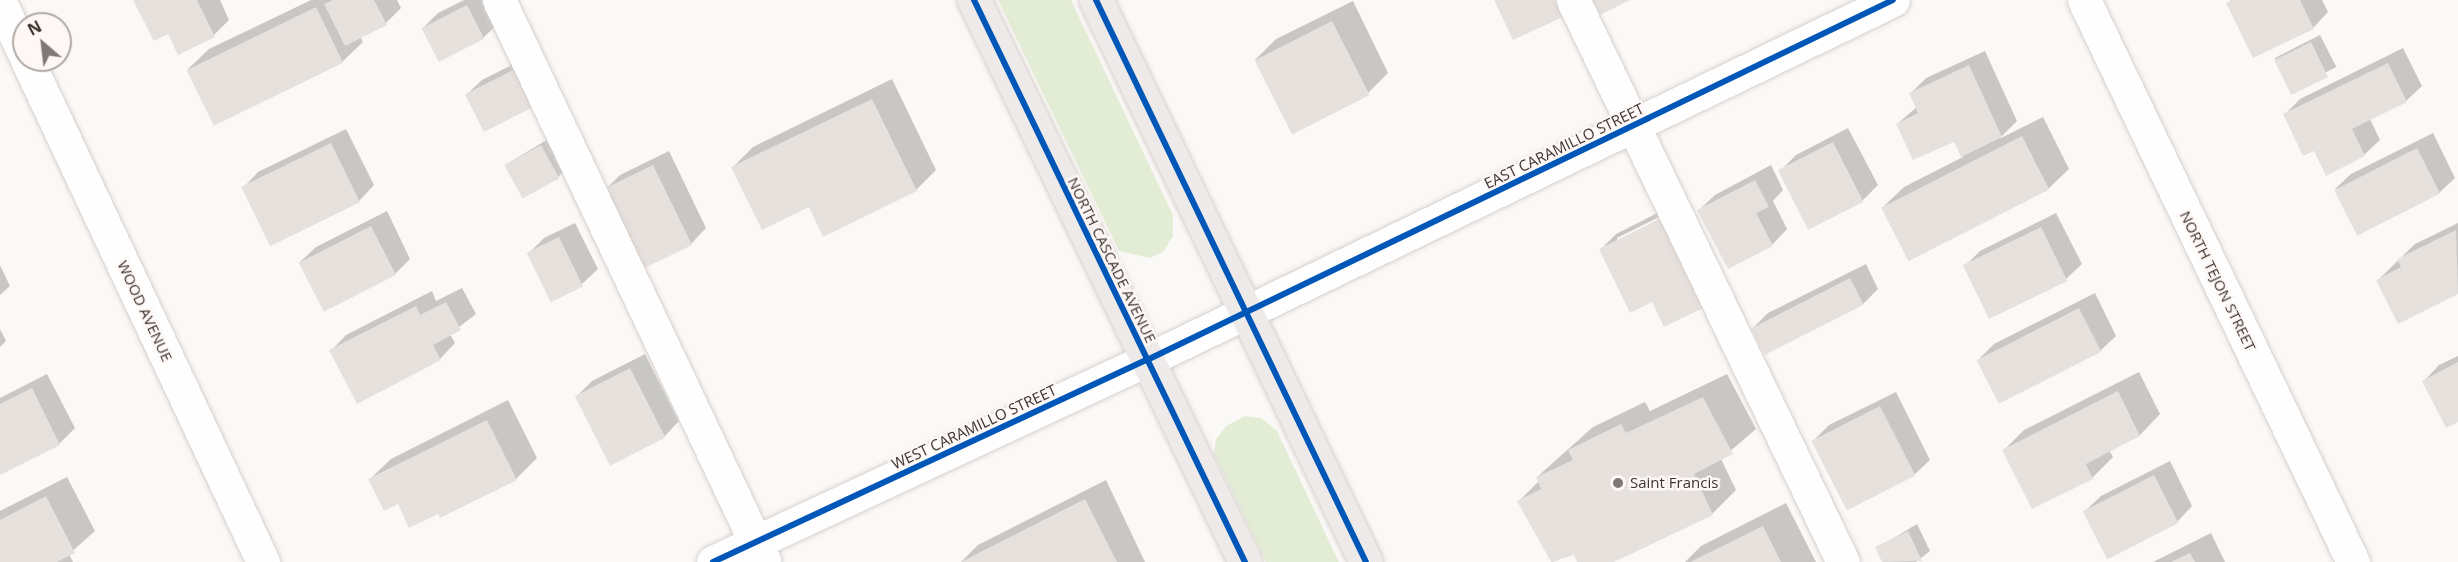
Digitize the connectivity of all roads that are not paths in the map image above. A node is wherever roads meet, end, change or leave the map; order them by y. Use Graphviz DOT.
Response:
graph roads {
  1 [pos="499,0"];
  2 [pos="974,0"];
  3 [pos="1096,0"];
  4 [pos="1573,0"];
  5 [pos="1893,0"];
  6 [pos="2084,0"];
  7 [pos="0,2"];
  8 [pos="12,28"];
  9 [pos="33,72"];
  10 [pos="1634,125"];
  11 [pos="1245,312"];
  12 [pos="1147,360"];
  13 [pos="760,552"];
  14 [pos="262,562"];
  15 [pos="713,562"];
  16 [pos="1245,562"];
  17 [pos="1366,562"];
  18 [pos="1843,562"];
  19 [pos="2353,562"];
  1 -- 13 [label="street"];
  2 -- 12 [label="main road, NORTH CASCADE AVENUE"];
  3 -- 11 [label="main road"];
  4 -- 10 [label="street"];
  5 -- 10 [label="street, EAST CARAMILLO STREET"];
  6 -- 19 [label="street, NORTH TEJON STREET"];
  7 -- 8 [label="street"];
  9 -- 14 [label="street, WOOD AVENUE"];
  10 -- 11 [label="street, EAST CARAMILLO STREET"];
  10 -- 18 [label="street"];
  11 -- 12 [label="street, WEST CARAMILLO STREET"];
  11 -- 17 [label="main road"];
  12 -- 13 [label="street, WEST CARAMILLO STREET"];
  12 -- 16 [label="main road, NORTH CASCADE AVENUE"];
  13 -- 15 [label="street, WEST CARAMILLO STREET"];
}
